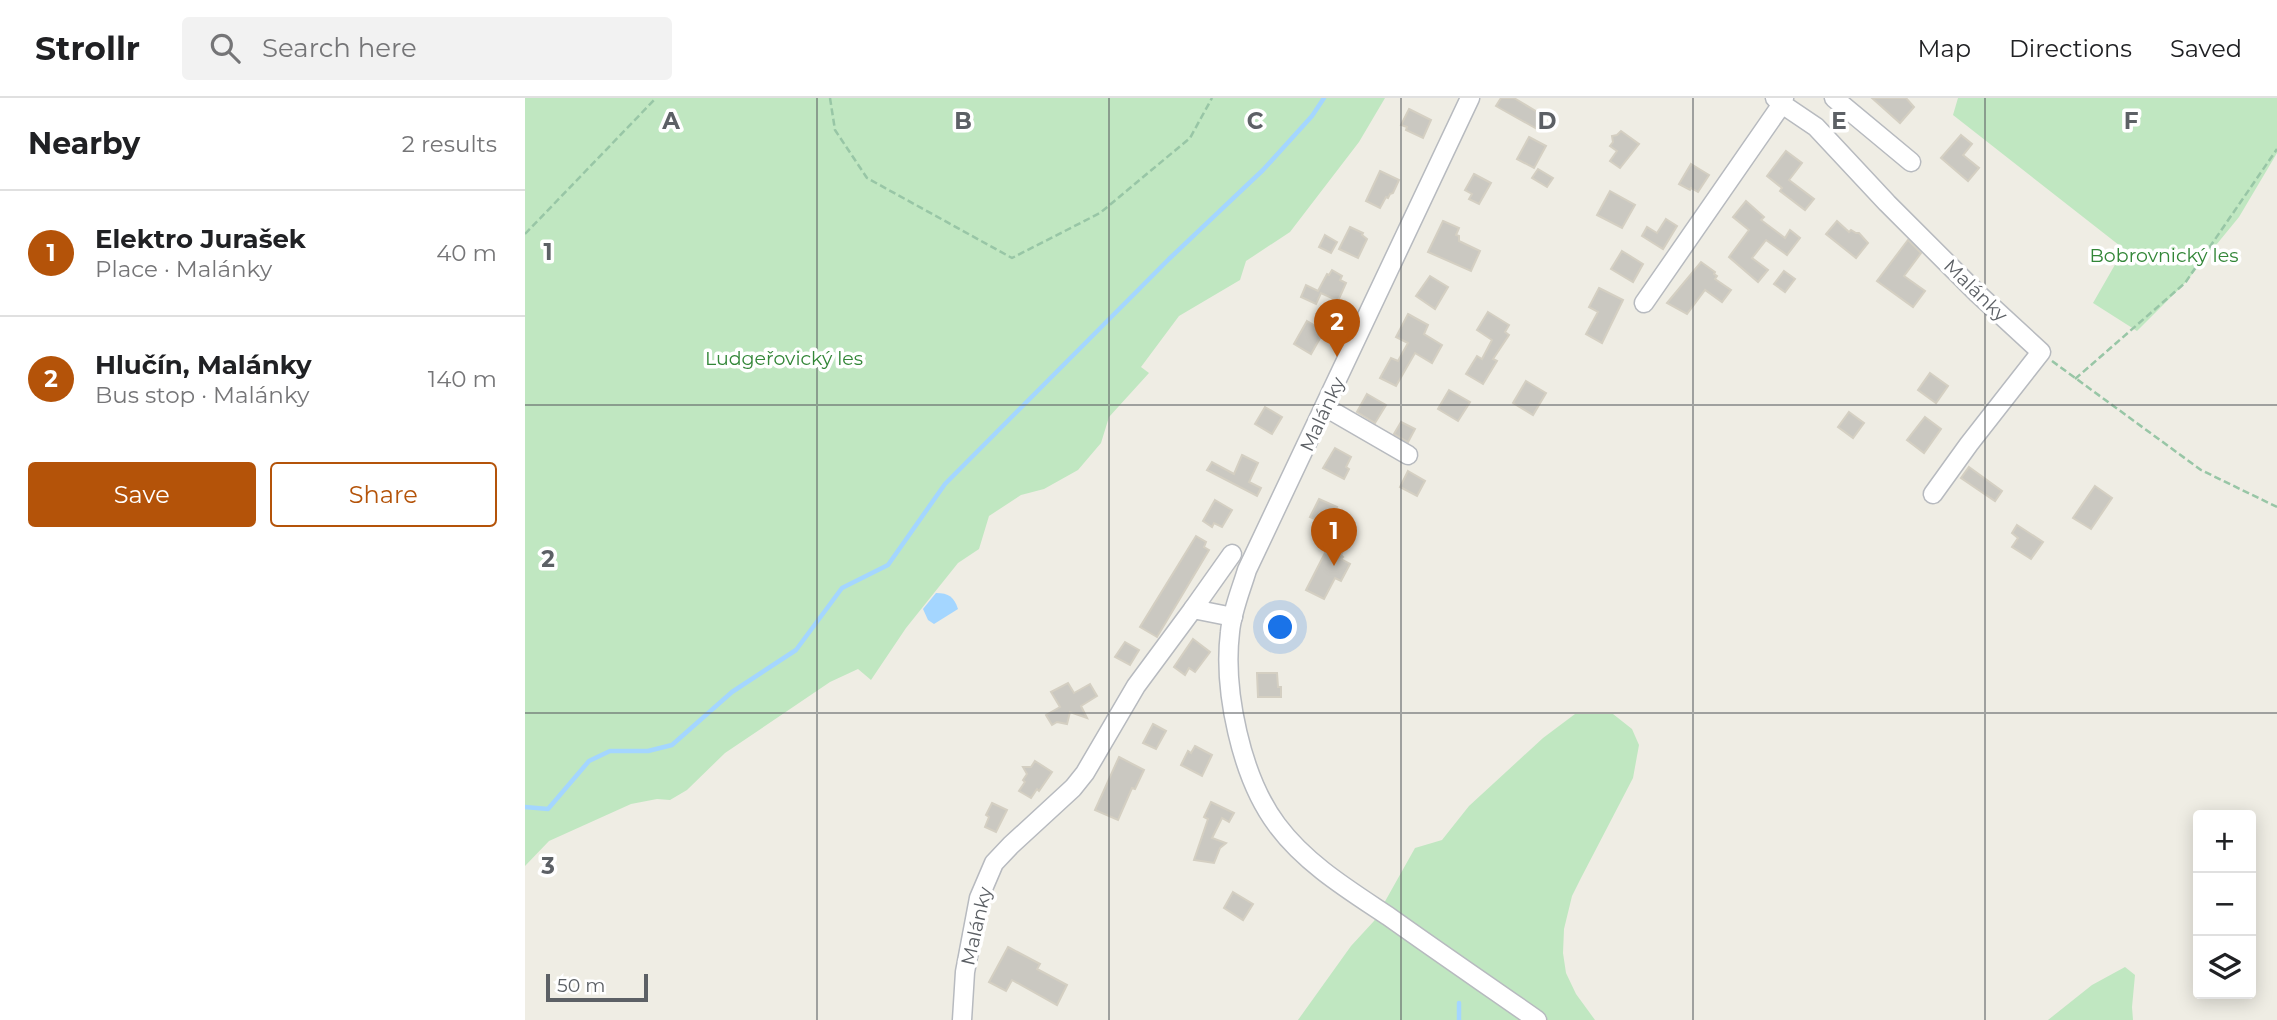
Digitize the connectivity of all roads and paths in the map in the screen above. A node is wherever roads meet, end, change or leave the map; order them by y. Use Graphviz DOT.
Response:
graph roads {
  1 [pos="656,98"];
  2 [pos="830,98"];
  3 [pos="1212,98"];
  4 [pos="1470,98"];
  5 [pos="1835,98"];
  6 [pos="1781,100"];
  7 [pos="2277,149"];
  8 [pos="1911,162"];
  9 [pos="525,234"];
  10 [pos="1644,303"];
  11 [pos="2041,352"];
  12 [pos="2075,379"];
  13 [pos="1325,407"];
  14 [pos="1408,455"];
  15 [pos="1933,494"];
  16 [pos="2277,507"];
  17 [pos="1233,554"];
  18 [pos="1193,609"];
  19 [pos="1233,617"];
  20 [pos="962,1020"];
  21 [pos="1537,1020"];
  1 -- 9 [label="path"];
  2 -- 3 [label="path"];
  4 -- 13 [label="street, Malánky"];
  5 -- 8 [label="street"];
  6 -- 10 [label="street, Malánky"];
  6 -- 11 [label="street, Malánky"];
  7 -- 12 [label="path"];
  11 -- 12 [label="path"];
  11 -- 15 [label="street"];
  12 -- 16 [label="path"];
  13 -- 14 [label="street"];
  13 -- 19 [label="street, Malánky"];
  17 -- 18 [label="street, Malánky"];
  18 -- 19 [label="street"];
  18 -- 20 [label="street, Malánky"];
  19 -- 21 [label="street, Malánky"];
}
